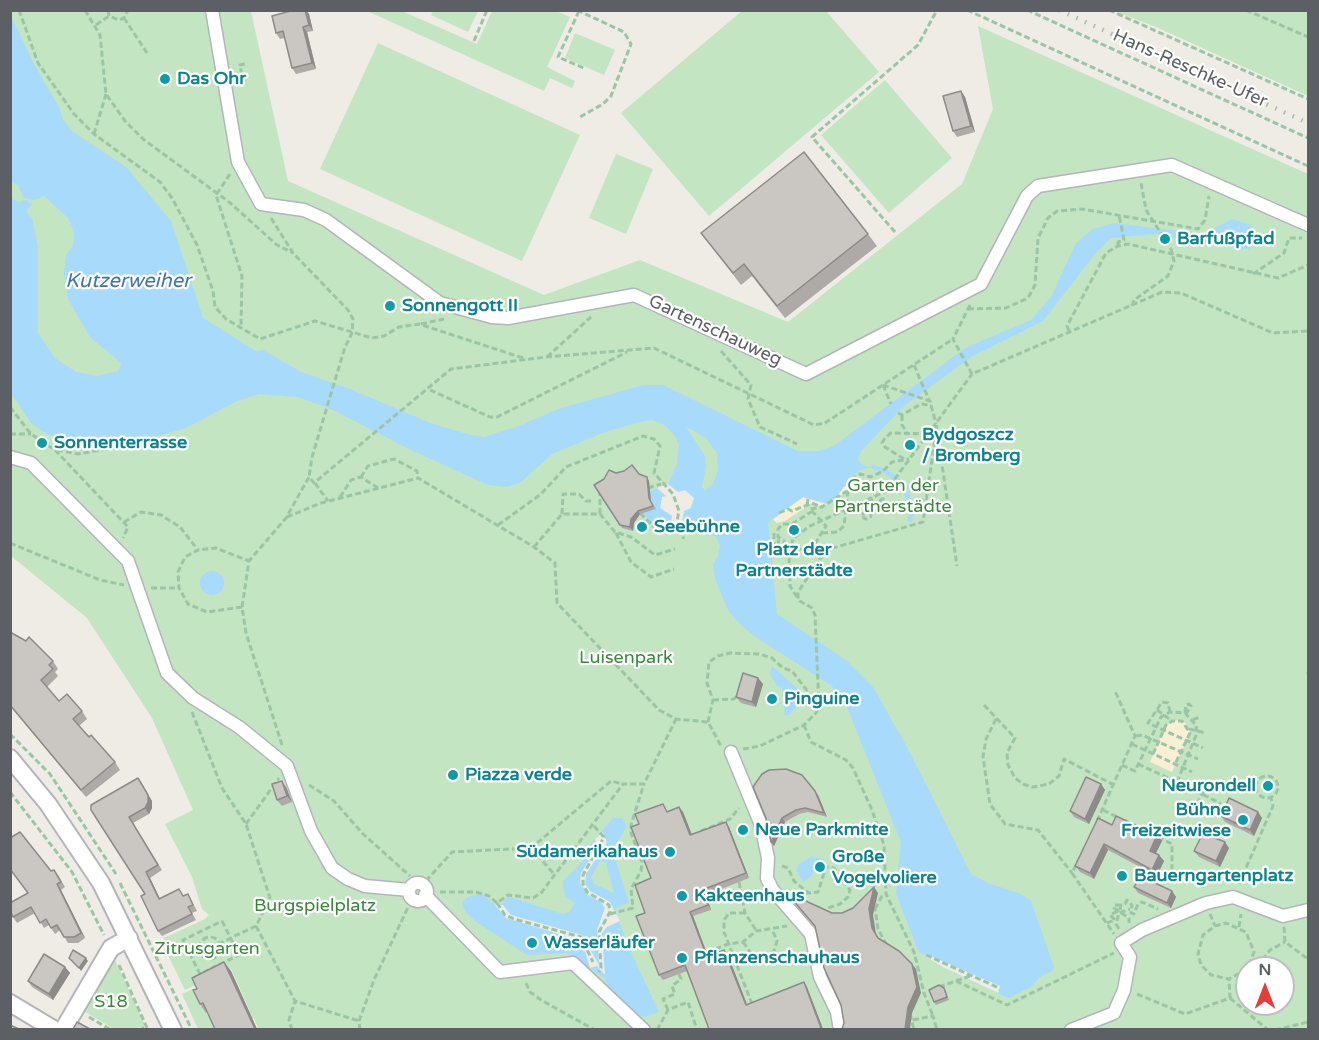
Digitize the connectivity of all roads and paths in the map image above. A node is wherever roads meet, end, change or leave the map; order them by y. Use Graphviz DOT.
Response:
graph roads {
  1 [pos="19,10"];
  2 [pos="85,10"];
  3 [pos="108,10"];
  4 [pos="128,10"];
  5 [pos="212,10"];
  6 [pos="487,10"];
  7 [pos="937,10"];
  8 [pos="968,10"];
  9 [pos="1027,10"];
  10 [pos="1109,10"];
  11 [pos="1246,10"];
  12 [pos="578,11"];
  13 [pos="109,16"];
  14 [pos="124,18"];
  15 [pos="96,25"];
  16 [pos="1308,37"];
  17 [pos="474,41"];
  18 [pos="147,52"];
  19 [pos="586,69"];
  20 [pos="106,94"];
  21 [pos="1308,99"];
  22 [pos="580,117"];
  23 [pos="94,134"];
  24 [pos="1308,138"];
  25 [pos="238,162"];
  26 [pos="1308,166"];
  27 [pos="1139,169"];
  28 [pos="1212,182"];
  29 [pos="216,195"];
  30 [pos="261,204"];
  31 [pos="1119,216"];
  32 [pos="1152,222"];
  33 [pos="1308,225"];
  34 [pos="895,232"];
  35 [pos="1308,238"];
  36 [pos="1118,246"];
  37 [pos="293,253"];
  38 [pos="1174,255"];
  39 [pos="1308,265"];
  40 [pos="1253,274"];
  41 [pos="981,284"];
  42 [pos="610,300"];
  43 [pos="1132,306"];
  44 [pos="968,309"];
  45 [pos="241,326"];
  46 [pos="711,329"];
  47 [pos="1069,331"];
  48 [pos="1308,331"];
  49 [pos="352,333"];
  50 [pos="546,357"];
  51 [pos="528,360"];
  52 [pos="914,365"];
  53 [pos="972,374"];
  54 [pos="429,390"];
  55 [pos="929,401"];
  56 [pos="891,404"];
  57 [pos="10,407"];
  58 [pos="936,425"];
  59 [pos="907,432"];
  60 [pos="10,434"];
  61 [pos="31,434"];
  62 [pos="929,434"];
  63 [pos="168,444"];
  64 [pos="797,444"];
  65 [pos="55,450"];
  66 [pos="10,457"];
  67 [pos="932,458"];
  68 [pos="941,458"];
  69 [pos="910,459"];
  70 [pos="905,460"];
  71 [pos="309,477"];
  72 [pos="361,477"];
  73 [pos="418,478"];
  74 [pos="314,483"];
  75 [pos="600,484"];
  76 [pos="662,485"];
  77 [pos="378,488"];
  78 [pos="645,490"];
  79 [pos="847,491"];
  80 [pos="881,494"];
  81 [pos="339,498"];
  82 [pos="872,498"];
  83 [pos="883,498"];
  84 [pos="927,498"];
  85 [pos="808,499"];
  86 [pos="328,501"];
  87 [pos="593,501"];
  88 [pos="910,503"];
  89 [pos="807,505"];
  90 [pos="641,507"];
  91 [pos="822,507"];
  92 [pos="811,512"];
  93 [pos="869,512"];
  94 [pos="779,513"];
  95 [pos="844,513"];
  96 [pos="562,514"];
  97 [pos="600,514"];
  98 [pos="286,518"];
  99 [pos="824,521"];
  100 [pos="124,522"];
  101 [pos="498,525"];
  102 [pos="676,525"];
  103 [pos="128,527"];
  104 [pos="615,532"];
  105 [pos="774,532"];
  106 [pos="822,532"];
  107 [pos="778,537"];
  108 [pos="683,539"];
  109 [pos="10,543"];
  110 [pos="791,544"];
  111 [pos="534,547"];
  112 [pos="675,549"];
  113 [pos="198,550"];
  114 [pos="789,556"];
  115 [pos="249,561"];
  116 [pos="957,566"];
  117 [pos="674,569"];
  118 [pos="138,588"];
  119 [pos="179,588"];
  120 [pos="797,597"];
  121 [pos="242,607"];
  122 [pos="739,692"];
  123 [pos="1115,692"];
  124 [pos="194,698"];
  125 [pos="713,700"];
  126 [pos="984,705"];
  127 [pos="819,706"];
  128 [pos="1156,710"];
  129 [pos="1170,711"];
  130 [pos="1163,715"];
  131 [pos="1201,716"];
  132 [pos="676,719"];
  133 [pos="996,719"];
  134 [pos="1192,720"];
  135 [pos="1172,721"];
  136 [pos="708,722"];
  137 [pos="804,725"];
  138 [pos="1155,726"];
  139 [pos="1189,729"];
  140 [pos="1164,730"];
  141 [pos="1197,731"];
  142 [pos="1206,733"];
  143 [pos="1135,736"];
  144 [pos="1150,739"];
  145 [pos="1187,740"];
  146 [pos="1158,742"];
  147 [pos="1132,744"];
  148 [pos="1194,744"];
  149 [pos="1203,748"];
  150 [pos="1144,750"];
  151 [pos="731,752"];
  152 [pos="1181,752"];
  153 [pos="1154,754"];
  154 [pos="1189,756"];
  155 [pos="10,758"];
  156 [pos="1198,759"];
  157 [pos="1138,764"];
  158 [pos="1175,764"];
  159 [pos="1122,765"];
  160 [pos="287,766"];
  161 [pos="1184,768"];
  162 [pos="1192,772"];
  163 [pos="293,778"];
  164 [pos="1177,782"];
  165 [pos="623,784"];
  166 [pos="644,784"];
  167 [pos="1114,785"];
  168 [pos="1207,785"];
  169 [pos="10,792"];
  170 [pos="268,794"];
  171 [pos="1202,794"];
  172 [pos="1271,798"];
  173 [pos="749,801"];
  174 [pos="1102,810"];
  175 [pos="1121,819"];
  176 [pos="246,824"];
  177 [pos="594,826"];
  178 [pos="701,831"];
  179 [pos="1092,831"];
  180 [pos="1151,834"];
  181 [pos="1087,842"];
  182 [pos="531,848"];
  183 [pos="768,864"];
  184 [pos="1072,873"];
  185 [pos="554,874"];
  186 [pos="739,882"];
  187 [pos="418,891"];
  188 [pos="886,894"];
  189 [pos="1233,897"];
  190 [pos="1206,903"];
  191 [pos="498,904"];
  192 [pos="1131,907"];
  193 [pos="875,909"];
  194 [pos="1138,910"];
  195 [pos="1308,910"];
  196 [pos="1118,912"];
  197 [pos="745,913"];
  198 [pos="869,913"];
  199 [pos="609,914"];
  200 [pos="1153,914"];
  201 [pos="1163,915"];
  202 [pos="1116,919"];
  203 [pos="1107,923"];
  204 [pos="802,924"];
  205 [pos="256,926"];
  206 [pos="1215,926"];
  207 [pos="772,928"];
  208 [pos="203,930"];
  209 [pos="756,931"];
  210 [pos="1284,933"];
  211 [pos="206,937"];
  212 [pos="129,938"];
  213 [pos="230,938"];
  214 [pos="220,942"];
  215 [pos="743,942"];
  216 [pos="1286,942"];
  217 [pos="728,944"];
  218 [pos="1122,945"];
  219 [pos="111,948"];
  220 [pos="890,948"];
  221 [pos="200,952"];
  222 [pos="707,952"];
  223 [pos="926,955"];
  224 [pos="1251,956"];
  225 [pos="1265,956"];
  226 [pos="191,957"];
  227 [pos="216,958"];
  228 [pos="1308,959"];
  229 [pos="220,965"];
  230 [pos="601,968"];
  231 [pos="520,970"];
  232 [pos="679,974"];
  233 [pos="597,975"];
  234 [pos="972,975"];
  235 [pos="1235,977"];
  236 [pos="1229,979"];
  237 [pos="956,981"];
  238 [pos="999,988"];
  239 [pos="1124,990"];
  240 [pos="924,993"];
  241 [pos="1230,998"];
  242 [pos="295,1001"];
  243 [pos="10,1003"];
  244 [pos="75,1008"];
  245 [pos="907,1008"];
  246 [pos="668,1010"];
  247 [pos="754,1010"];
  248 [pos="933,1016"];
  249 [pos="913,1020"];
  250 [pos="359,1022"];
  251 [pos="1308,1022"];
  252 [pos="148,1028"];
  253 [pos="55,1029"];
  254 [pos="63,1029"];
  255 [pos="111,1029"];
  256 [pos="139,1029"];
  257 [pos="173,1029"];
  258 [pos="292,1029"];
  259 [pos="360,1029"];
  260 [pos="595,1029"];
  261 [pos="644,1029"];
  262 [pos="657,1029"];
  263 [pos="697,1029"];
  264 [pos="840,1029"];
  265 [pos="914,1029"];
  266 [pos="937,1029"];
  267 [pos="1071,1029"];
  268 [pos="1268,1029"];
  269 [pos="1275,1029"];
  1 -- 23 [label="path"];
  2 -- 15 [label="path"];
  3 -- 13 [label="path"];
  4 -- 14 [label="path"];
  5 -- 25 [label="street"];
  6 -- 17 [label="path"];
  7 -- 34 [label="path"];
  8 -- 26 [label="path"];
  9 -- 24 [label="path, Hans-Reschke-Ufer"];
  10 -- 21 [label="path"];
  11 -- 16 [label="path"];
  12 -- 19 [label="path"];
  12 -- 22 [label="path"];
  13 -- 14 [label="path"];
  13 -- 15 [label="path"];
  14 -- 18 [label="path"];
  15 -- 20 [label="path"];
  20 -- 23 [label="path"];
  20 -- 29 [label="path"];
  23 -- 45 [label="path"];
  25 -- 29 [label="path"];
  25 -- 30 [label="street"];
  27 -- 28 [label="street"];
  27 -- 32 [label="path"];
  27 -- 41 [label="street"];
  28 -- 32 [label="path"];
  28 -- 33 [label="street"];
  29 -- 37 [label="path"];
  29 -- 45 [label="path"];
  30 -- 37 [label="path"];
  30 -- 42 [label="street, Gartenschauweg"];
  31 -- 32 [label="path"];
  31 -- 36 [label="path"];
  31 -- 44 [label="path"];
  32 -- 38 [label="path"];
  35 -- 40 [label="path"];
  36 -- 38 [label="path"];
  36 -- 47 [label="path"];
  37 -- 49 [label="path"];
  38 -- 40 [label="path"];
  38 -- 43 [label="path"];
  39 -- 40 [label="path"];
  41 -- 44 [label="path"];
  41 -- 46 [label="street, Gartenschauweg"];
  42 -- 46 [label="street, Gartenschauweg"];
  42 -- 50 [label="path"];
  43 -- 47 [label="path"];
  43 -- 48 [label="path"];
  44 -- 53 [label="path"];
  45 -- 49 [label="path"];
  46 -- 64 [label="path"];
  47 -- 53 [label="path"];
  49 -- 51 [label="path"];
  49 -- 71 [label="path"];
  50 -- 51 [label="path"];
  50 -- 54 [label="path"];
  51 -- 54 [label="path"];
  52 -- 55 [label="path"];
  53 -- 58 [label="path"];
  54 -- 74 [label="path"];
  55 -- 56 [label="path"];
  55 -- 58 [label="path"];
  55 -- 59 [label="path"];
  57 -- 61 [label="path"];
  58 -- 62 [label="path"];
  58 -- 67 [label="path"];
  58 -- 68 [label="path"];
  59 -- 62 [label="path"];
  59 -- 70 [label="path"];
  60 -- 61 [label="path"];
  61 -- 65 [label="path"];
  62 -- 69 [label="path"];
  63 -- 65 [label="path"];
  65 -- 100 [label="path"];
  66 -- 118 [label="street"];
  67 -- 68 [label="path"];
  67 -- 84 [label="path"];
  68 -- 116 [label="path"];
  69 -- 70 [label="path"];
  69 -- 80 [label="path"];
  70 -- 79 [label="path"];
  71 -- 74 [label="path"];
  71 -- 98 [label="path"];
  72 -- 73 [label="path"];
  72 -- 77 [label="path"];
  72 -- 81 [label="path"];
  73 -- 77 [label="path"];
  73 -- 101 [label="path"];
  74 -- 86 [label="path"];
  75 -- 97 [label="path"];
  76 -- 78 [label="path"];
  76 -- 101 [label="path"];
  76 -- 102 [label="path"];
  77 -- 81 [label="path"];
  79 -- 91 [label="path"];
  79 -- 95 [label="path"];
  80 -- 82 [label="path"];
  80 -- 83 [label="path"];
  81 -- 86 [label="path"];
  82 -- 93 [label="path"];
  82 -- 95 [label="path"];
  84 -- 88 [label="path"];
  84 -- 120 [label="path"];
  85 -- 89 [label="path"];
  86 -- 98 [label="path"];
  87 -- 96 [label="path"];
  89 -- 91 [label="path"];
  89 -- 94 [label="path"];
  90 -- 102 [label="path"];
  91 -- 92 [label="path"];
  92 -- 99 [label="path"];
  92 -- 107 [label="path"];
  95 -- 99 [label="path"];
  95 -- 106 [label="path"];
  96 -- 97 [label="path"];
  96 -- 111 [label="path"];
  97 -- 104 [label="path"];
  98 -- 115 [label="path"];
  99 -- 106 [label="path"];
  99 -- 110 [label="path"];
  100 -- 103 [label="path"];
  100 -- 113 [label="path"];
  101 -- 111 [label="path"];
  102 -- 108 [label="path"];
  104 -- 112 [label="path"];
  104 -- 117 [label="path"];
  105 -- 107 [label="path"];
  106 -- 110 [label="path"];
  107 -- 114 [label="path"];
  109 -- 118 [label="path"];
  110 -- 114 [label="path"];
  111 -- 132 [label="path"];
  113 -- 115 [label="path"];
  113 -- 119 [label="path"];
  114 -- 120 [label="path"];
  115 -- 121 [label="path"];
  118 -- 119 [label="path"];
  118 -- 124 [label="street"];
  119 -- 121 [label="path"];
  120 -- 127 [label="path"];
  121 -- 160 [label="path"];
  122 -- 125 [label="path"];
  123 -- 143 [label="path"];
  124 -- 160 [label="street"];
  124 -- 176 [label="path"];
  125 -- 127 [label="path"];
  125 -- 136 [label="path"];
  126 -- 133 [label="path"];
  127 -- 137 [label="path"];
  128 -- 129 [label="path"];
  128 -- 130 [label="path"];
  128 -- 138 [label="path"];
  129 -- 130 [label="path"];
  129 -- 134 [label="path"];
  130 -- 135 [label="path"];
  130 -- 138 [label="path"];
  131 -- 134 [label="path"];
  132 -- 136 [label="path"];
  132 -- 166 [label="path"];
  133 -- 167 [label="path"];
  133 -- 184 [label="path"];
  134 -- 141 [label="path"];
  135 -- 139 [label="path"];
  135 -- 140 [label="path"];
  136 -- 151 [label="path"];
  137 -- 151 [label="path"];
  137 -- 188 [label="path"];
  138 -- 140 [label="path"];
  138 -- 144 [label="path"];
  139 -- 141 [label="path"];
  139 -- 145 [label="path"];
  140 -- 145 [label="path"];
  140 -- 146 [label="path"];
  141 -- 142 [label="path"];
  141 -- 148 [label="path"];
  143 -- 144 [label="path"];
  143 -- 147 [label="path"];
  144 -- 146 [label="path"];
  144 -- 150 [label="path"];
  145 -- 148 [label="path"];
  145 -- 152 [label="path"];
  146 -- 152 [label="path"];
  146 -- 153 [label="path"];
  147 -- 150 [label="path"];
  147 -- 159 [label="path"];
  148 -- 149 [label="path"];
  148 -- 154 [label="path"];
  150 -- 153 [label="path"];
  150 -- 157 [label="path"];
  151 -- 173 [label="street"];
  152 -- 154 [label="path"];
  152 -- 158 [label="path"];
  153 -- 158 [label="path"];
  154 -- 156 [label="path"];
  154 -- 161 [label="path"];
  155 -- 212 [label="street"];
  157 -- 159 [label="path"];
  157 -- 164 [label="path"];
  158 -- 161 [label="path"];
  159 -- 167 [label="path"];
  160 -- 163 [label="street"];
  161 -- 162 [label="path"];
  161 -- 164 [label="path"];
  163 -- 187 [label="path"];
  163 -- 187 [label="street"];
  164 -- 171 [label="path"];
  165 -- 166 [label="path"];
  165 -- 177 [label="path"];
  165 -- 182 [label="path"];
  166 -- 199 [label="path"];
  167 -- 174 [label="path"];
  168 -- 171 [label="path"];
  169 -- 219 [label="path"];
  170 -- 176 [label="path"];
  171 -- 171 [label="path"];
  172 -- 172 [label="path"];
  172 -- 189 [label="path"];
  173 -- 178 [label="path"];
  173 -- 183 [label="street"];
  174 -- 175 [label="path"];
  174 -- 179 [label="path"];
  176 -- 205 [label="path"];
  177 -- 185 [label="path"];
  177 -- 199 [label="path"];
  180 -- 190 [label="path"];
  181 -- 184 [label="path"];
  182 -- 185 [label="path"];
  182 -- 187 [label="path"];
  183 -- 204 [label="street"];
  183 -- 204 [label="path"];
  184 -- 203 [label="path"];
  185 -- 191 [label="path"];
  186 -- 197 [label="path"];
  187 -- 191 [label="path"];
  187 -- 231 [label="street"];
  187 -- 250 [label="path"];
  188 -- 193 [label="path"];
  188 -- 240 [label="path"];
  189 -- 190 [label="street"];
  189 -- 195 [label="street"];
  190 -- 201 [label="street"];
  190 -- 206 [label="path"];
  191 -- 233 [label="path"];
  192 -- 194 [label="path"];
  192 -- 194 [label="path"];
  192 -- 196 [label="path"];
  192 -- 196 [label="path"];
  193 -- 198 [label="path"];
  193 -- 220 [label="path"];
  194 -- 201 [label="path"];
  196 -- 202 [label="path"];
  196 -- 202 [label="path"];
  196 -- 202 [label="path"];
  197 -- 209 [label="path"];
  197 -- 217 [label="path"];
  199 -- 230 [label="path"];
  200 -- 201 [label="path"];
  201 -- 218 [label="street"];
  202 -- 203 [label="path"];
  203 -- 218 [label="path"];
  204 -- 207 [label="path"];
  204 -- 264 [label="street"];
  205 -- 213 [label="path"];
  205 -- 242 [label="path"];
  206 -- 224 [label="path"];
  206 -- 236 [label="path"];
  207 -- 209 [label="path"];
  207 -- 215 [label="path"];
  208 -- 211 [label="path"];
  208 -- 213 [label="path"];
  208 -- 226 [label="path"];
  209 -- 215 [label="path"];
  210 -- 216 [label="path"];
  211 -- 214 [label="path"];
  211 -- 221 [label="path"];
  212 -- 219 [label="street"];
  212 -- 257 [label="street"];
  213 -- 214 [label="path"];
  213 -- 229 [label="path"];
  214 -- 227 [label="path"];
  215 -- 217 [label="path"];
  216 -- 225 [label="path"];
  216 -- 228 [label="path"];
  217 -- 222 [label="path"];
  217 -- 247 [label="path"];
  218 -- 237 [label="path"];
  218 -- 239 [label="street"];
  219 -- 244 [label="street"];
  219 -- 252 [label="path"];
  221 -- 226 [label="path"];
  221 -- 227 [label="path"];
  223 -- 234 [label="path"];
  226 -- 229 [label="path"];
  227 -- 229 [label="path"];
  231 -- 260 [label="path"];
  231 -- 261 [label="street"];
  232 -- 246 [label="path"];
  234 -- 237 [label="path"];
  234 -- 238 [label="path"];
  235 -- 236 [label="path"];
  236 -- 241 [label="path"];
  237 -- 240 [label="path"];
  239 -- 241 [label="path"];
  239 -- 267 [label="street"];
  240 -- 248 [label="path"];
  241 -- 268 [label="path"];
  242 -- 250 [label="path"];
  242 -- 258 [label="path"];
  243 -- 253 [label="street"];
  244 -- 254 [label="street"];
  244 -- 255 [label="path"];
  245 -- 249 [label="path"];
  246 -- 262 [label="path"];
  246 -- 263 [label="path"];
  248 -- 249 [label="path"];
  248 -- 266 [label="path"];
  249 -- 265 [label="path"];
  250 -- 259 [label="path"];
  251 -- 269 [label="path"];
  252 -- 256 [label="path"];
}
